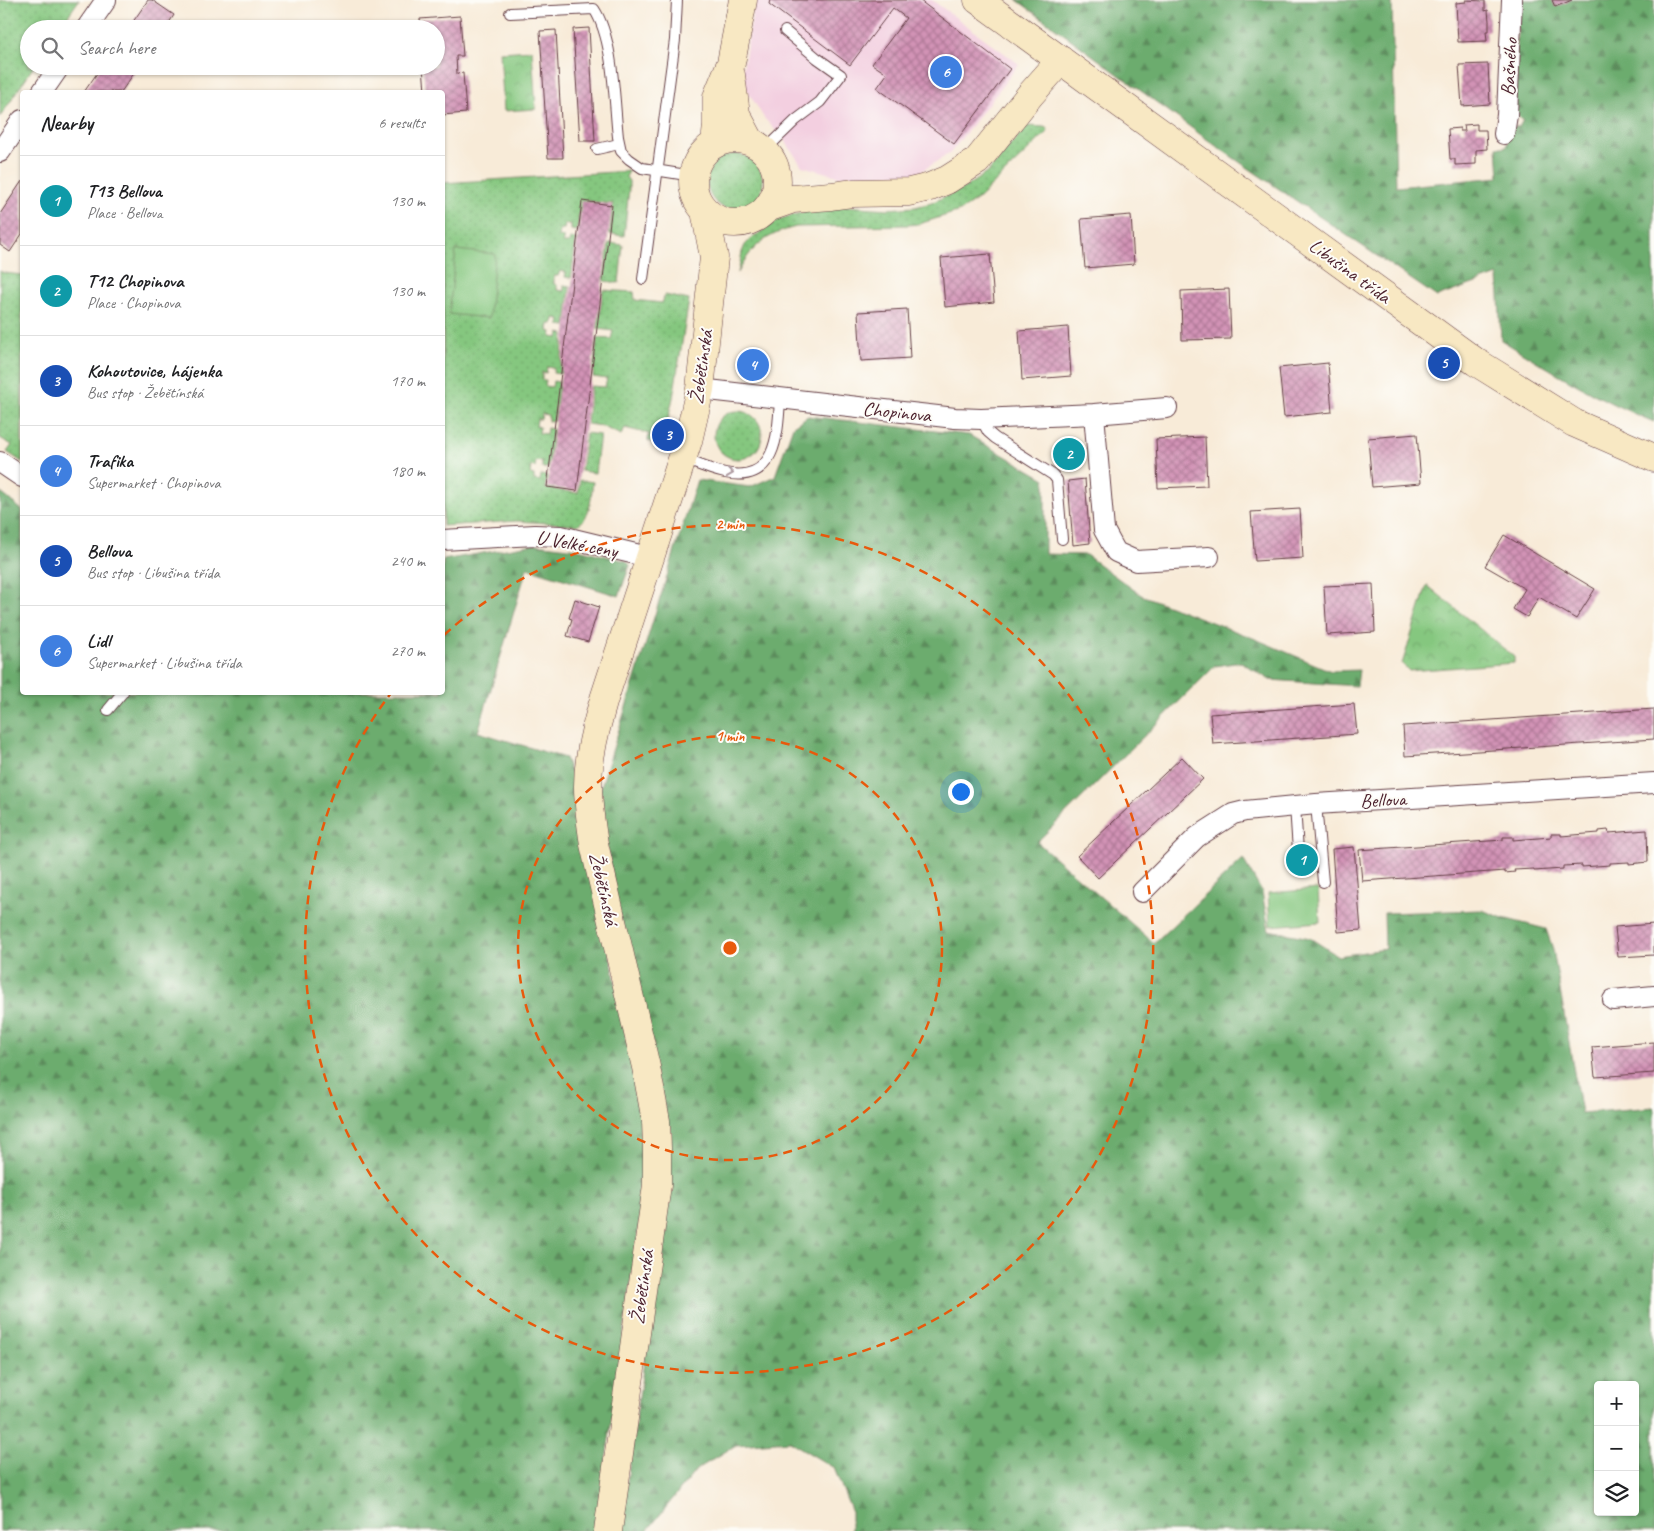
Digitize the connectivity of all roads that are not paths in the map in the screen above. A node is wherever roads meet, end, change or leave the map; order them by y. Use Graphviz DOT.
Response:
graph roads {
  1 [pos="106,0"];
  2 [pos="677,0"];
  3 [pos="743,0"];
  4 [pos="978,0"];
  5 [pos="1512,0"];
  6 [pos="510,13"];
  7 [pos="92,20"];
  8 [pos="785,31"];
  9 [pos="1061,60"];
  10 [pos="730,63"];
  11 [pos="54,75"];
  12 [pos="43,90"];
  13 [pos="20,123"];
  14 [pos="1504,134"];
  15 [pos="619,144"];
  16 [pos="715,144"];
  17 [pos="597,149"];
  18 [pos="0,152"];
  19 [pos="763,154"];
  20 [pos="658,170"];
  21 [pos="693,176"];
  22 [pos="852,193"];
  23 [pos="767,208"];
  24 [pos="705,211"];
  25 [pos="739,223"];
  26 [pos="714,257"];
  27 [pos="643,279"];
  28 [pos="700,389"];
  29 [pos="780,399"];
  30 [pos="1167,408"];
  31 [pos="1094,414"];
  32 [pos="981,419"];
  33 [pos="1654,458"];
  34 [pos="683,459"];
  35 [pos="0,462"];
  36 [pos="20,476"];
  37 [pos="1062,539"];
  38 [pos="445,540"];
  39 [pos="1209,556"];
  40 [pos="652,558"];
  41 [pos="120,695"];
  42 [pos="108,710"];
  43 [pos="1654,783"];
  44 [pos="1316,804"];
  45 [pos="1295,806"];
  46 [pos="1298,851"];
  47 [pos="1323,882"];
  48 [pos="1142,892"];
  49 [pos="1654,996"];
  50 [pos="1613,1000"];
  51 [pos="608,1531"];
  1 -- 7 [label="street"];
  2 -- 20 [label="lane"];
  3 -- 10 [label="street"];
  4 -- 9 [label="street, Libušina třída"];
  5 -- 14 [label="street, Bašného"];
  6 -- 15 [label="lane"];
  8 -- 19 [label="lane"];
  9 -- 22 [label="street"];
  9 -- 33 [label="street, Libušina třída"];
  10 -- 16 [label="street"];
  10 -- 19 [label="street"];
  11 -- 12 [label="street"];
  13 -- 18 [label="street"];
  15 -- 17 [label="lane"];
  15 -- 20 [label="lane"];
  16 -- 19 [label="street"];
  16 -- 21 [label="street"];
  19 -- 22 [label="street"];
  19 -- 23 [label="street"];
  20 -- 21 [label="lane"];
  20 -- 27 [label="lane"];
  21 -- 24 [label="street"];
  22 -- 23 [label="street"];
  23 -- 25 [label="street"];
  24 -- 25 [label="street"];
  24 -- 26 [label="street, Žebětínská"];
  25 -- 26 [label="street, Žebětínská"];
  26 -- 28 [label="street, Žebětínská"];
  28 -- 29 [label="street, Chopinova"];
  28 -- 34 [label="street, Žebětínská"];
  29 -- 32 [label="street, Chopinova"];
  34 -- 29 [label="lane, one-way"];
  30 -- 31 [label="street, Chopinova"];
  31 -- 32 [label="street, Chopinova"];
  31 -- 39 [label="street"];
  32 -- 37 [label="lane"];
  34 -- 40 [label="street, Žebětínská"];
  35 -- 36 [label="street"];
  38 -- 40 [label="street, U Velké ceny"];
  40 -- 51 [label="street, Žebětínská"];
  41 -- 42 [label="lane"];
  43 -- 44 [label="street, Bellova"];
  44 -- 45 [label="street, Bellova"];
  44 -- 47 [label="lane"];
  45 -- 46 [label="lane"];
  45 -- 48 [label="street, Bellova"];
  49 -- 50 [label="street"];
}
